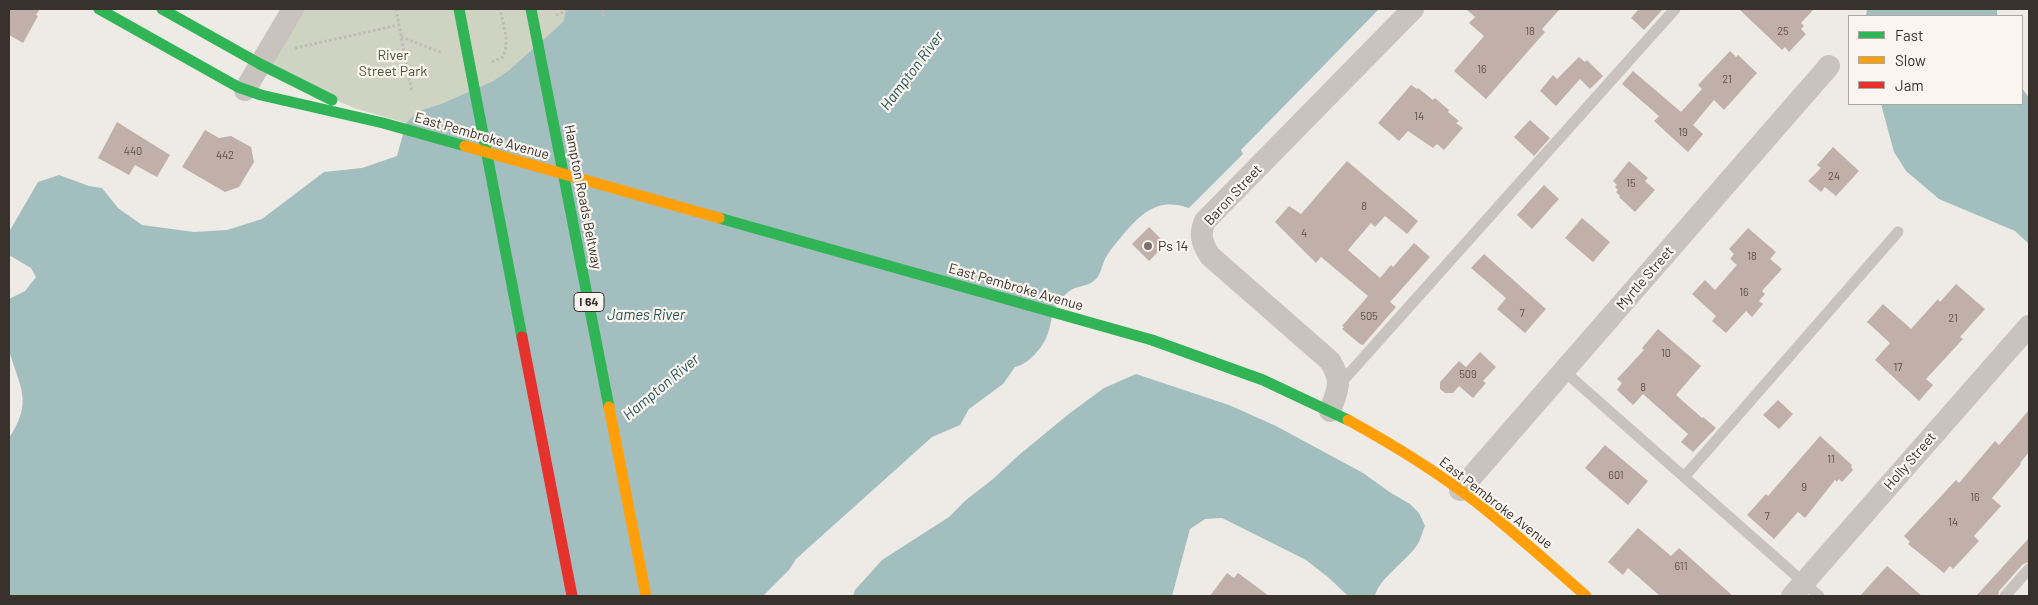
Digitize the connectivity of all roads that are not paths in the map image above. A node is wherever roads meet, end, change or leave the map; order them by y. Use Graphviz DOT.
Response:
graph roads {
  1 [pos="98,9"];
  2 [pos="162,9"];
  3 [pos="293,9"];
  4 [pos="460,9"];
  5 [pos="531,9"];
  6 [pos="1413,9"];
  7 [pos="1675,9"];
  8 [pos="260,64"];
  9 [pos="1829,66"];
  10 [pos="245,90"];
  11 [pos="383,123"];
  12 [pos="1898,232"];
  13 [pos="2029,326"];
  14 [pos="1564,371"];
  15 [pos="1339,385"];
  16 [pos="1330,411"];
  17 [pos="1684,477"];
  18 [pos="1460,490"];
  19 [pos="2029,569"];
  20 [pos="1805,592"];
  21 [pos="572,596"];
  22 [pos="646,596"];
  23 [pos="1586,596"];
  24 [pos="2005,596"];
  1 -- 10 [label="main road, East Pembroke Avenue"];
  2 -- 8 [label="main road, East Pembroke Avenue"];
  3 -- 8 [label="street"];
  4 -- 21 [label="main road"];
  5 -- 22 [label="main road, Hampton Roads Beltway / I 64"];
  6 -- 15 [label="street, Baron Street"];
  7 -- 15 [label="lane"];
  8 -- 10 [label="street"];
  8 -- 11 [label="main road, East Pembroke Avenue"];
  9 -- 14 [label="street, Myrtle Street"];
  10 -- 11 [label="main road, East Pembroke Avenue"];
  11 -- 16 [label="main road, East Pembroke Avenue"];
  12 -- 17 [label="lane"];
  13 -- 20 [label="street, Holly Street"];
  14 -- 17 [label="lane"];
  14 -- 18 [label="street, Myrtle Street"];
  15 -- 16 [label="street"];
  16 -- 18 [label="main road, East Pembroke Avenue"];
  17 -- 20 [label="lane"];
  18 -- 23 [label="main road, East Pembroke Avenue"];
  19 -- 24 [label="lane"];
}
